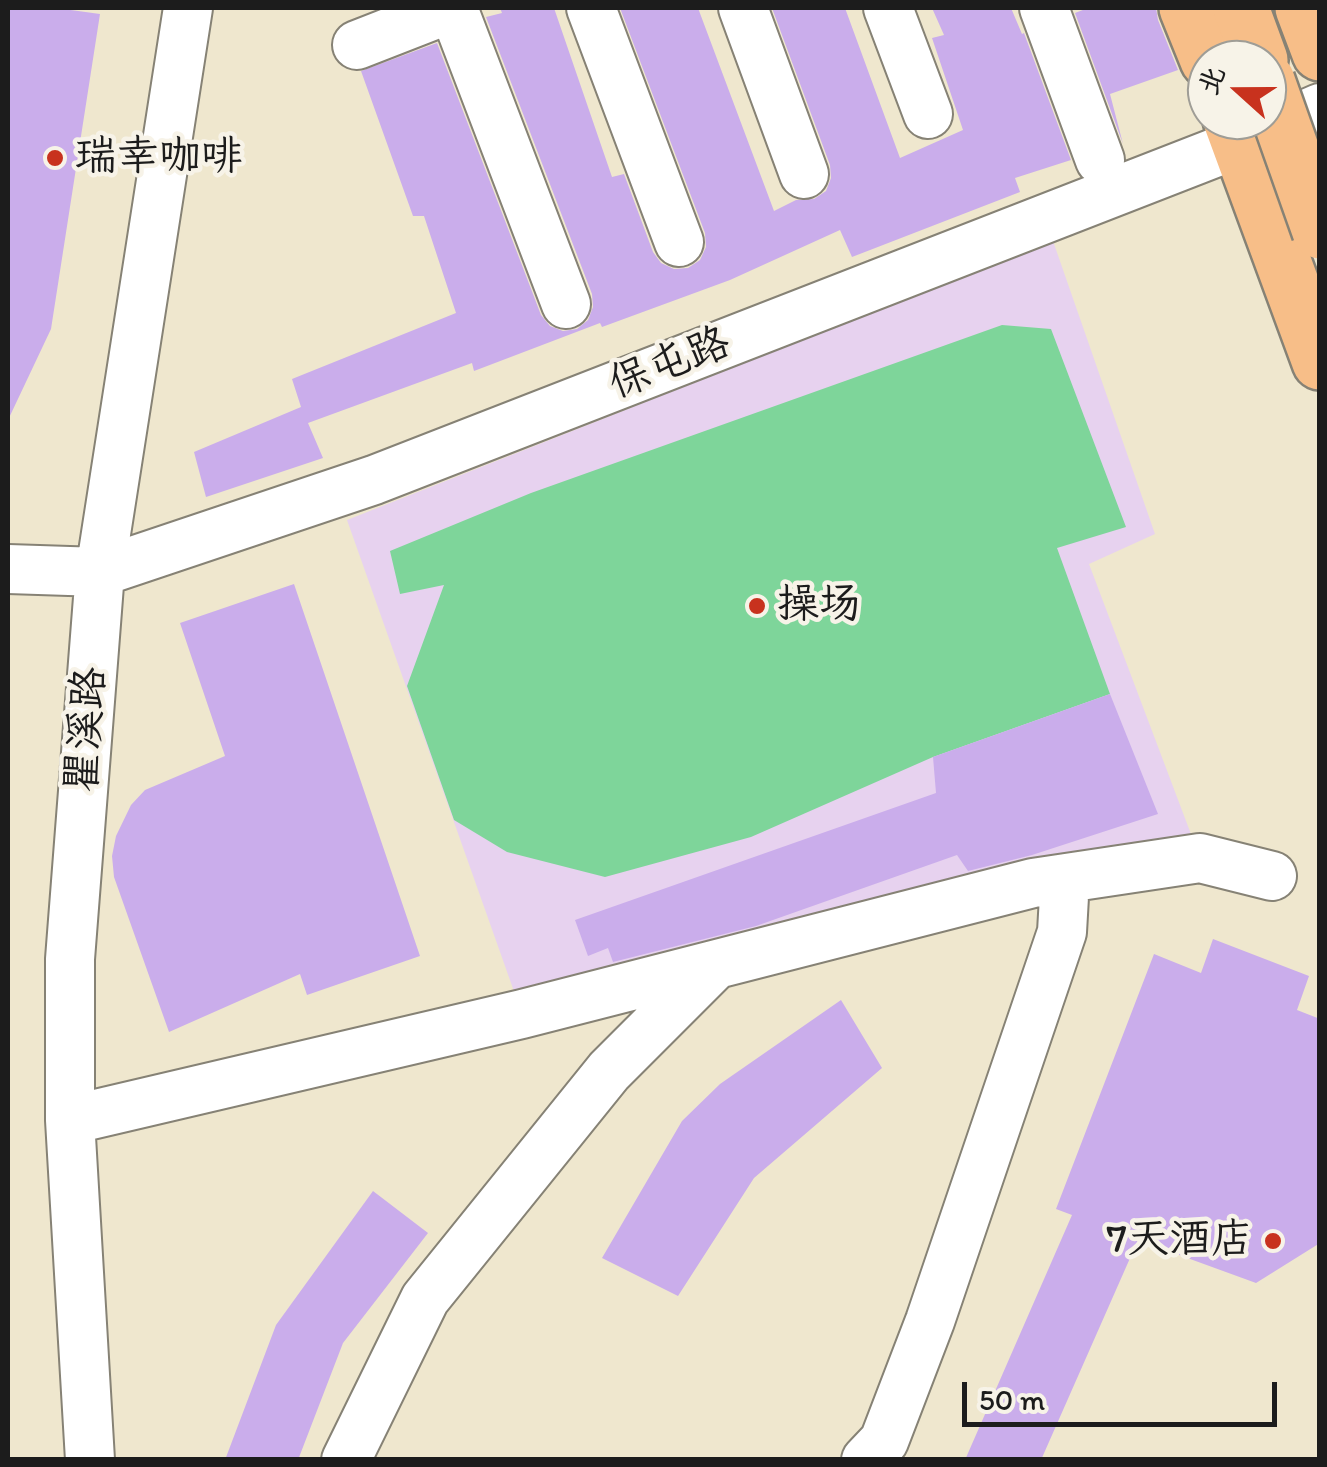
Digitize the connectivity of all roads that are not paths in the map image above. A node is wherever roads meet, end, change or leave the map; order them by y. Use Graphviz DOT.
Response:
graph roads {
  1 [pos="188,8"];
  2 [pos="452,8"];
  3 [pos="591,8"];
  4 [pos="743,8"];
  5 [pos="888,8"];
  6 [pos="1044,8"];
  7 [pos="1187,8"];
  8 [pos="1241,8"];
  9 [pos="1302,8"];
  10 [pos="1200,40"];
  11 [pos="1253,40"];
  12 [pos="357,45"];
  13 [pos="1320,53"];
  14 [pos="1320,108"];
  15 [pos="928,114"];
  16 [pos="1287,117"];
  17 [pos="1287,138"];
  18 [pos="1213,140"];
  19 [pos="1238,140"];
  20 [pos="1100,160"];
  21 [pos="804,174"];
  22 [pos="1320,231"];
  23 [pos="679,242"];
  24 [pos="566,304"];
  25 [pos="1320,362"];
  26 [pos="8,569"];
  27 [pos="100,572"];
  28 [pos="1272,876"];
  29 [pos="1065,878"];
  30 [pos="716,964"];
  31 [pos="70,1120"];
  32 [pos="90,1460"];
  33 [pos="346,1460"];
  34 [pos="866,1460"];
  1 -- 27 [label="street, 瞿溪路"];
  2 -- 12 [label="street"];
  2 -- 24 [label="street"];
  3 -- 23 [label="street"];
  4 -- 21 [label="street"];
  5 -- 15 [label="street"];
  6 -- 20 [label="street"];
  7 -- 10 [label="main road"];
  8 -- 11 [label="main road"];
  9 -- 13 [label="main road"];
  14 -- 16 [label="street, 保屯路"];
  17 -- 22 [label="main road, bridge"];
  18 -- 27 [label="street, 保屯路"];
  19 -- 25 [label="main road"];
  26 -- 27 [label="street, 保屯路"];
  27 -- 31 [label="street, 瞿溪路"];
  28 -- 29 [label="street"];
  29 -- 30 [label="street"];
  29 -- 34 [label="street"];
  30 -- 31 [label="street"];
  30 -- 33 [label="street"];
  31 -- 32 [label="street, 瞿溪路"];
}
